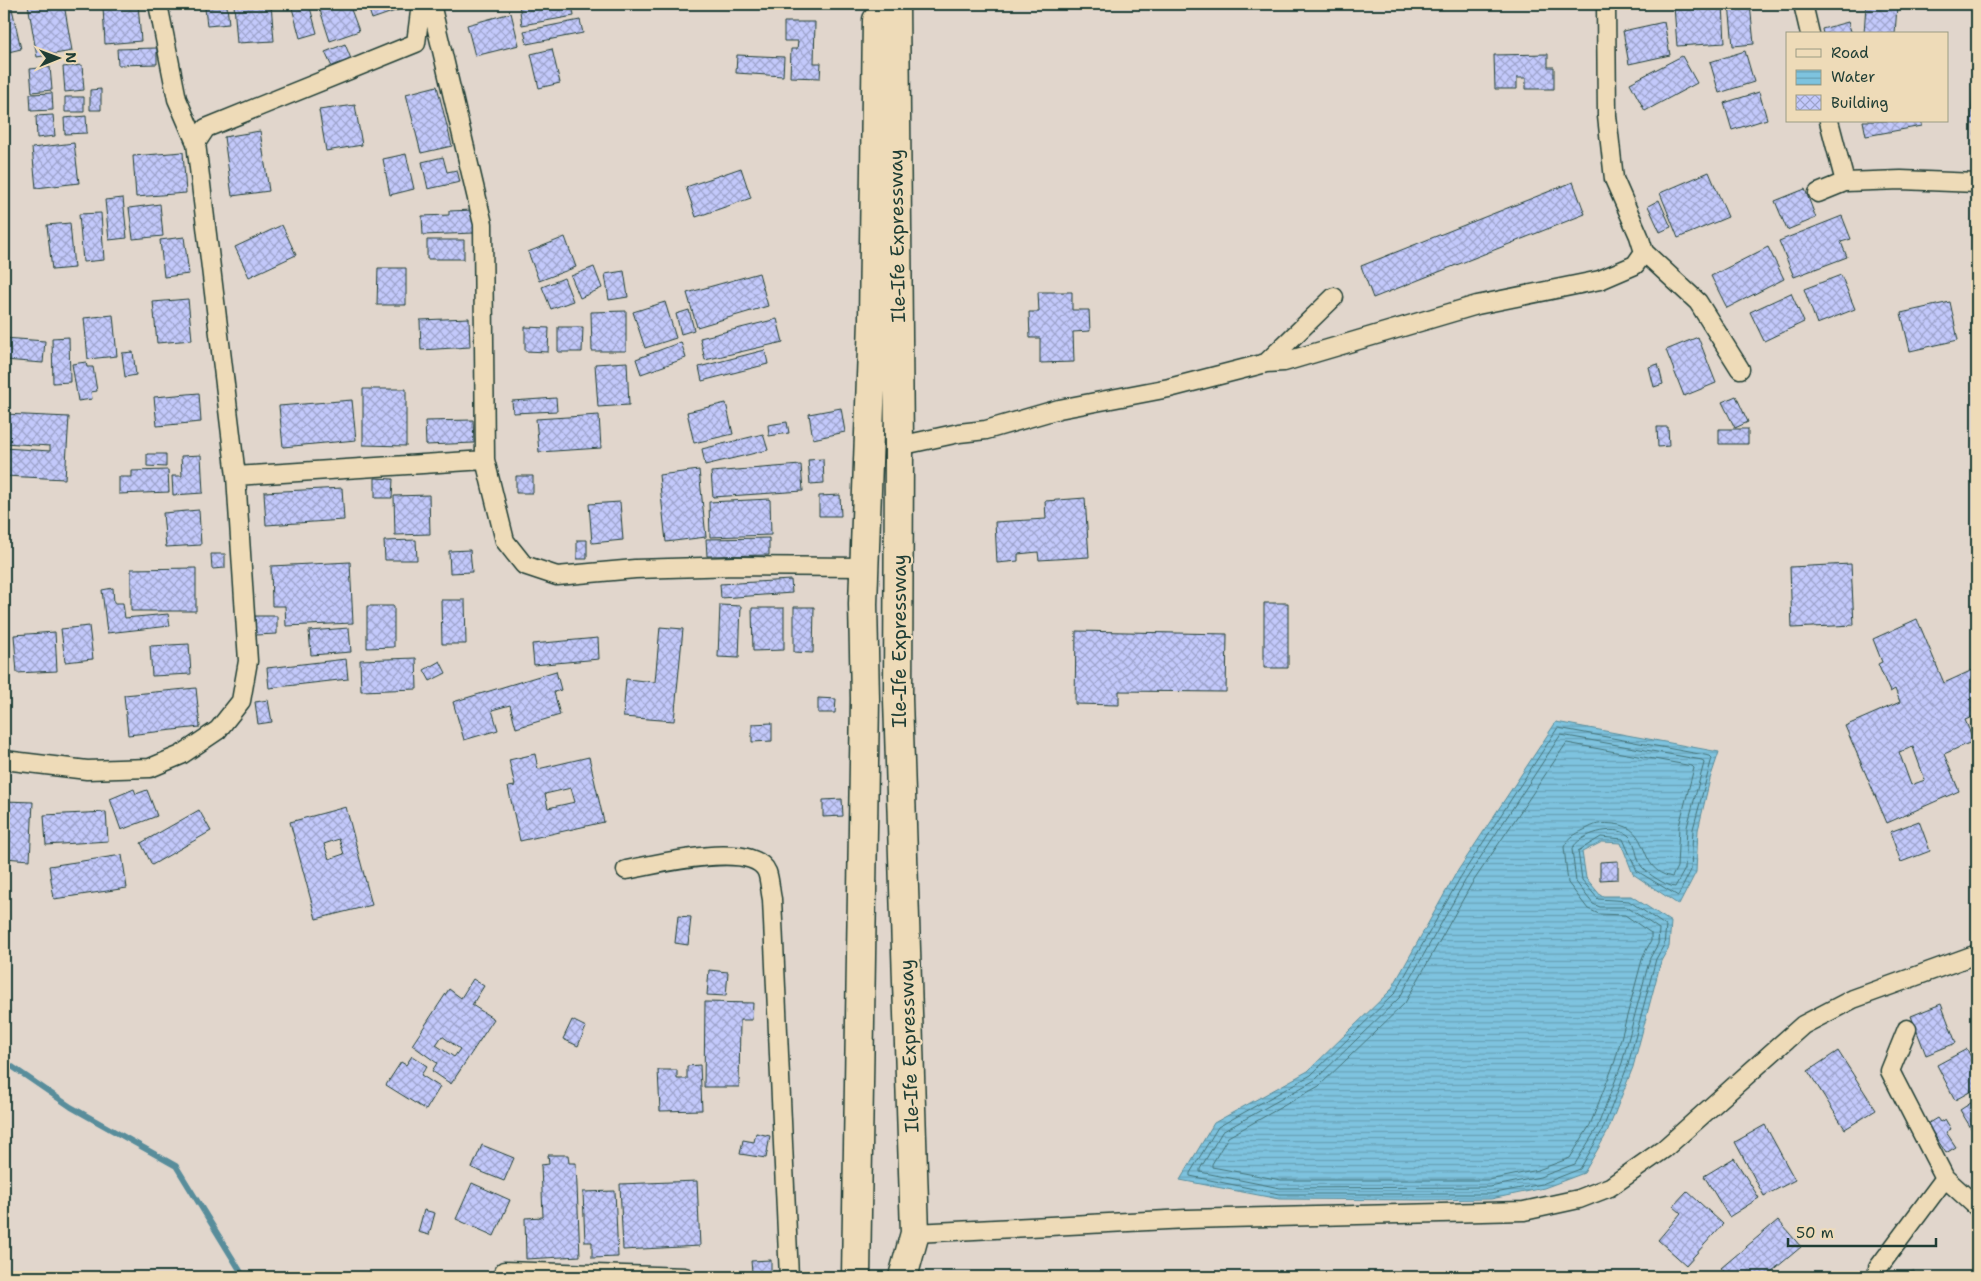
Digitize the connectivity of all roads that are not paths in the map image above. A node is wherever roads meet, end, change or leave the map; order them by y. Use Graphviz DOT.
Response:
graph roads {
  1 [pos="158,4"];
  2 [pos="421,4"];
  3 [pos="431,4"];
  4 [pos="877,4"];
  5 [pos="895,4"];
  6 [pos="1606,4"];
  7 [pos="1803,4"];
  8 [pos="1810,32"];
  9 [pos="1829,122"];
  10 [pos="196,143"];
  11 [pos="1845,182"];
  12 [pos="1977,183"];
  13 [pos="1818,193"];
  14 [pos="1644,252"];
  15 [pos="1334,297"];
  16 [pos="1266,364"];
  17 [pos="1740,368"];
  18 [pos="899,446"];
  19 [pos="485,460"];
  20 [pos="236,476"];
  21 [pos="866,567"];
  22 [pos="863,604"];
  23 [pos="898,604"];
  24 [pos="865,699"];
  25 [pos="898,699"];
  26 [pos="4,760"];
  27 [pos="626,870"];
  28 [pos="1977,954"];
  29 [pos="1907,1029"];
  30 [pos="1945,1178"];
  31 [pos="1977,1207"];
  32 [pos="915,1233"];
  33 [pos="504,1271"];
  34 [pos="685,1277"];
  35 [pos="789,1277"];
  36 [pos="856,1277"];
  37 [pos="903,1277"];
  38 [pos="1878,1277"];
  1 -- 10 [label="street"];
  2 -- 10 [label="street"];
  3 -- 19 [label="street"];
  4 -- 21 [label="main road, Ile-Ife Expressway"];
  5 -- 18 [label="main road, Ile-Ife Expressway"];
  6 -- 14 [label="street"];
  7 -- 8 [label="street"];
  9 -- 11 [label="street"];
  10 -- 20 [label="street"];
  11 -- 12 [label="street"];
  11 -- 13 [label="street"];
  14 -- 16 [label="street"];
  14 -- 17 [label="street"];
  15 -- 16 [label="street"];
  16 -- 18 [label="street"];
  18 -- 23 [label="main road, Ile-Ife Expressway"];
  19 -- 20 [label="street"];
  19 -- 21 [label="street"];
  20 -- 26 [label="street"];
  21 -- 22 [label="main road, Ile-Ife Expressway"];
  22 -- 23 [label="main road"];
  22 -- 24 [label="main road, Ile-Ife Expressway"];
  23 -- 25 [label="main road, Ile-Ife Expressway"];
  24 -- 25 [label="main road"];
  24 -- 36 [label="main road, Ile-Ife Expressway"];
  25 -- 32 [label="main road, Ile-Ife Expressway"];
  27 -- 35 [label="street"];
  28 -- 32 [label="street"];
  29 -- 30 [label="street"];
  30 -- 31 [label="street"];
  30 -- 38 [label="street"];
  32 -- 37 [label="main road, Ile-Ife Expressway"];
  33 -- 34 [label="street"];
}
